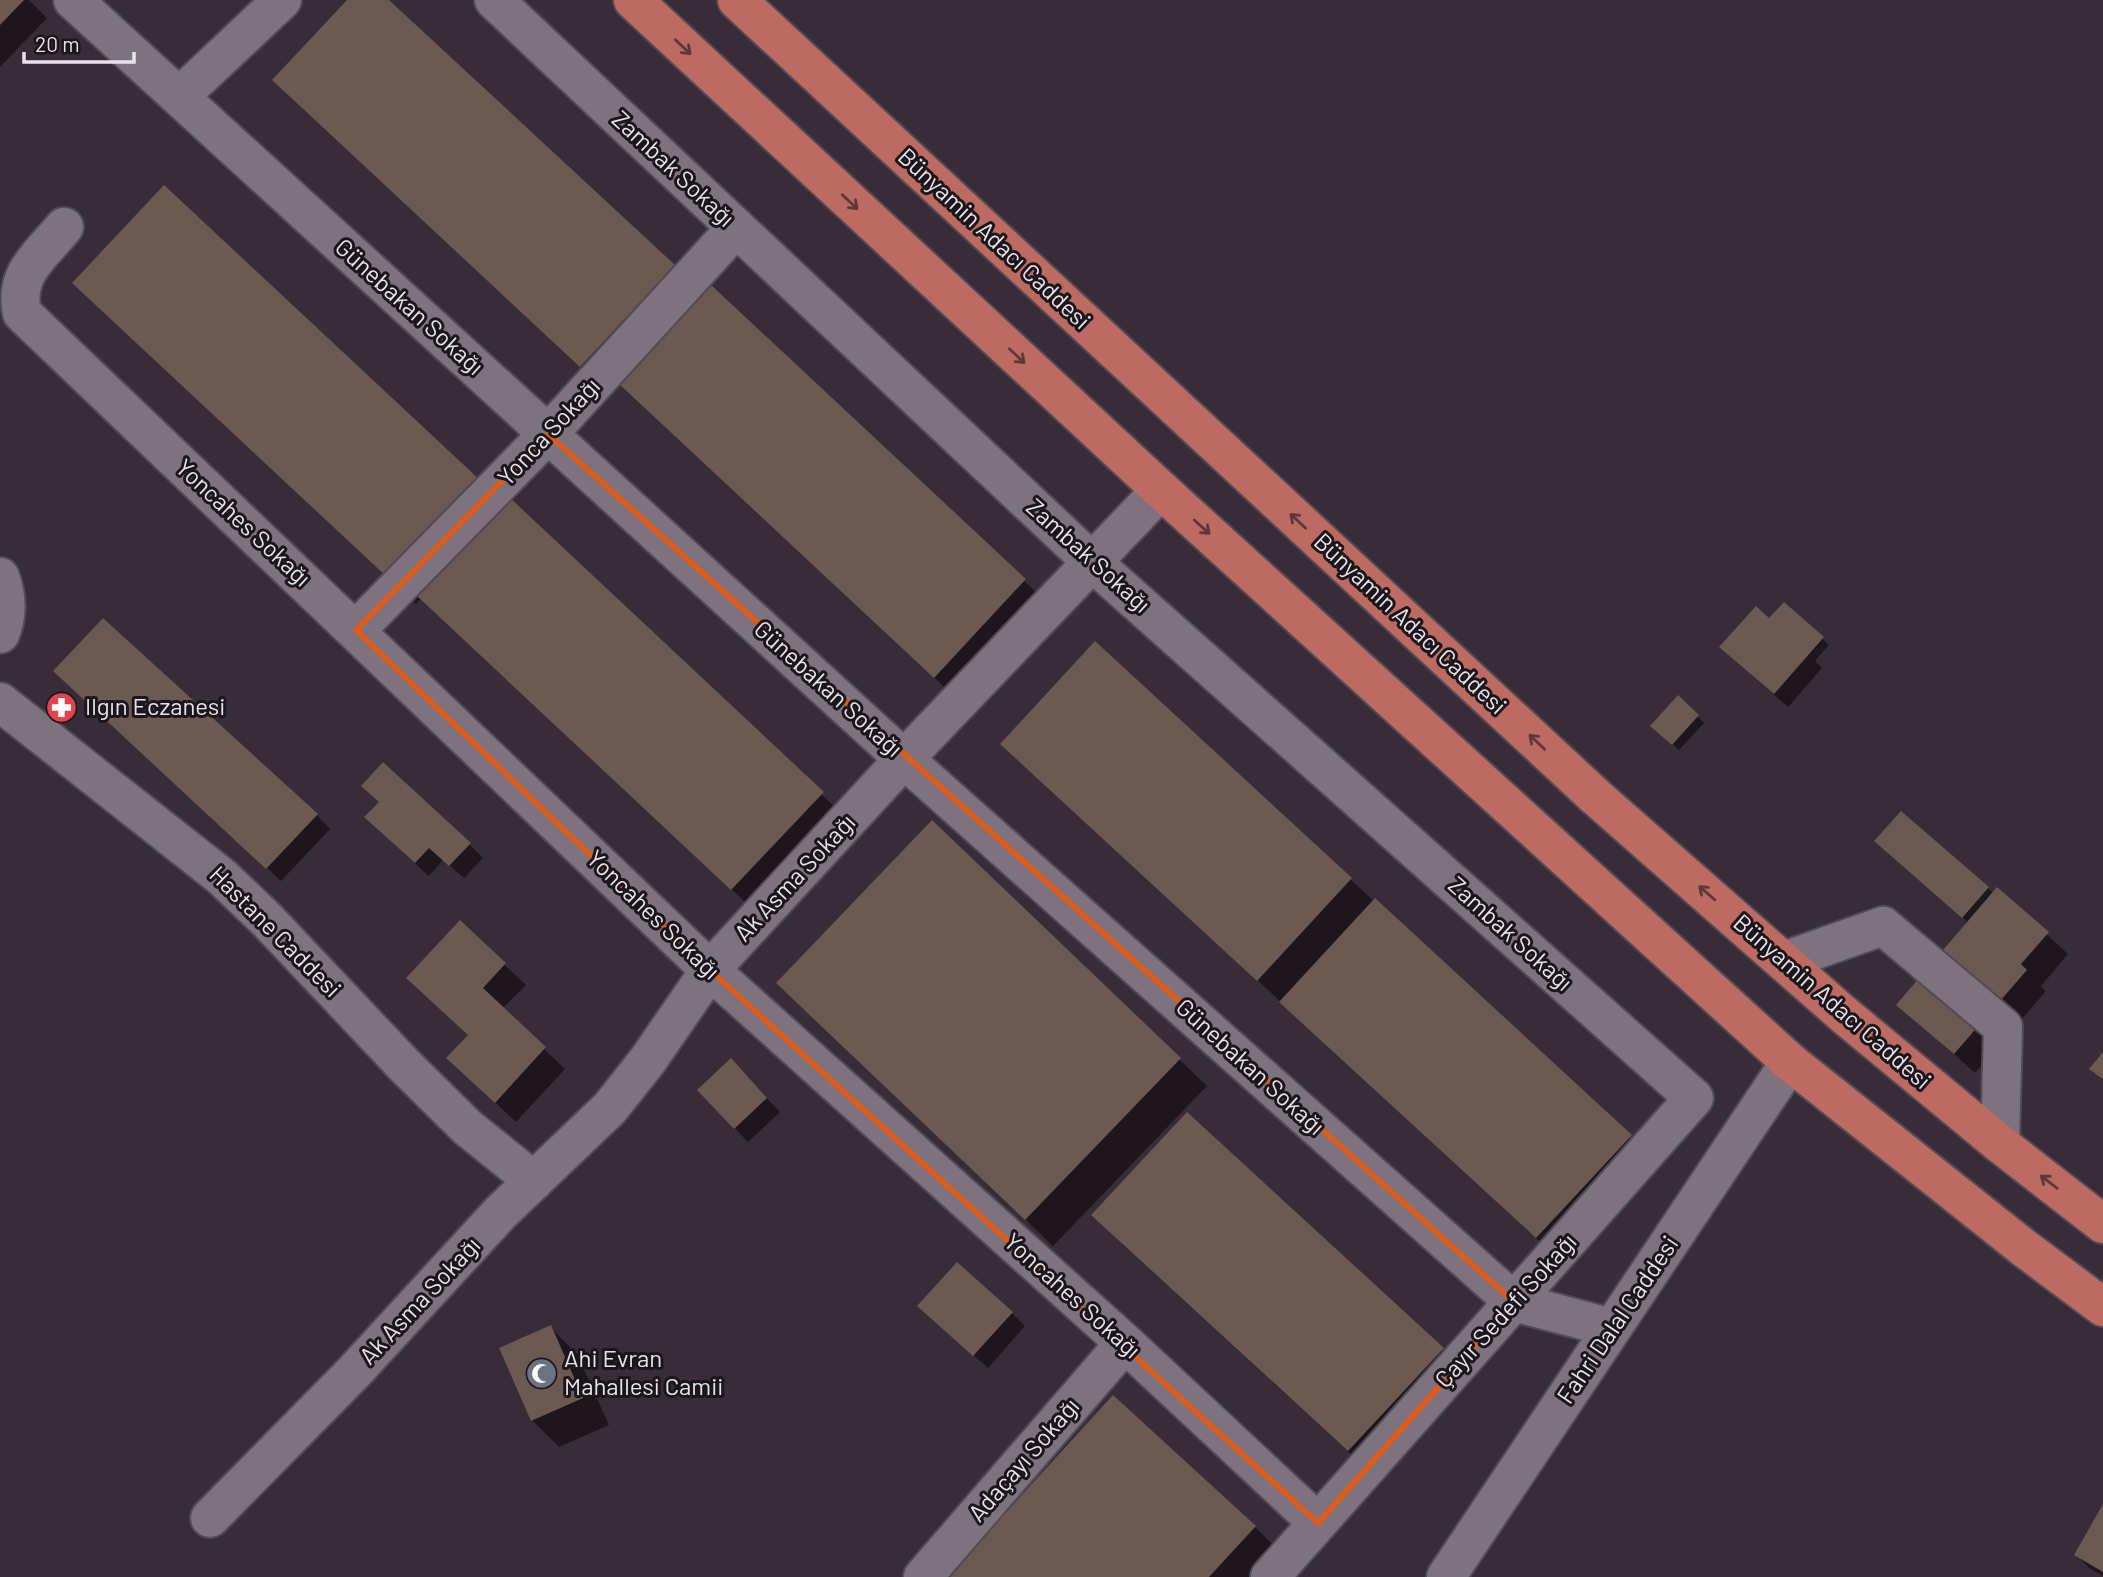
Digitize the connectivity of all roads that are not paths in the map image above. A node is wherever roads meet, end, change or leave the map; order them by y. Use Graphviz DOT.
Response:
graph roads {
  1 [pos="282,0"];
  2 [pos="494,0"];
  3 [pos="633,0"];
  4 [pos="737,0"];
  5 [pos="86,4"];
  6 [pos="179,97"];
  7 [pos="64,227"];
  8 [pos="736,228"];
  9 [pos="548,434"];
  10 [pos="1161,490"];
  11 [pos="1091,561"];
  12 [pos="0,577"];
  13 [pos="356,630"];
  14 [pos="0,634"];
  15 [pos="0,702"];
  16 [pos="904,759"];
  17 [pos="1784,961"];
  18 [pos="710,970"];
  19 [pos="1790,1062"];
  20 [pos="1694,1098"];
  21 [pos="2000,1144"];
  22 [pos="534,1181"];
  23 [pos="2103,1224"];
  24 [pos="1514,1302"];
  25 [pos="2103,1307"];
  26 [pos="1612,1328"];
  27 [pos="1125,1343"];
  28 [pos="210,1518"];
  29 [pos="1318,1523"];
  30 [pos="923,1577"];
  31 [pos="1270,1577"];
  32 [pos="1447,1577"];
  1 -- 6 [label="street"];
  2 -- 8 [label="street, Zambak Sokağı"];
  3 -- 10 [label="main road, one-way"];
  17 -- 4 [label="main road, Bünyamin Adacı Caddesi, one-way"];
  5 -- 6 [label="street, Günebakan Sokağı"];
  6 -- 9 [label="street, Günebakan Sokağı"];
  7 -- 13 [label="street, Yoncahes Sokağı"];
  8 -- 9 [label="street, Yonca Sokağı"];
  8 -- 11 [label="street, Zambak Sokağı"];
  9 -- 13 [label="street, Yonca Sokağı"];
  9 -- 16 [label="street, Günebakan Sokağı"];
  10 -- 11 [label="street, Ak Asma Sokağı"];
  10 -- 19 [label="main road, one-way"];
  11 -- 16 [label="street, Ak Asma Sokağı"];
  11 -- 20 [label="street, Zambak Sokağı"];
  12 -- 14 [label="street"];
  13 -- 18 [label="street, Yoncahes Sokağı"];
  15 -- 22 [label="street, Hastane Caddesi"];
  16 -- 18 [label="street, Ak Asma Sokağı"];
  16 -- 24 [label="street, Günebakan Sokağı"];
  17 -- 21 [label="main road, Bünyamin Adacı Caddesi"];
  17 -- 21 [label="street"];
  18 -- 22 [label="street, Ak Asma Sokağı"];
  18 -- 27 [label="street, Yoncahes Sokağı"];
  19 -- 25 [label="main road"];
  19 -- 26 [label="street, Fahri Dalal Caddesi"];
  20 -- 24 [label="street, Çayır Sedefi Sokağı"];
  23 -- 21 [label="main road, Bünyamin Adacı Caddesi, one-way"];
  22 -- 28 [label="street, Ak Asma Sokağı"];
  24 -- 26 [label="street, Günebakan Sokağı"];
  24 -- 29 [label="street, Çayır Sedefi Sokağı"];
  26 -- 32 [label="street, Fahri Dalal Caddesi"];
  27 -- 29 [label="street, Yoncahes Sokağı"];
  27 -- 30 [label="street, Adaçayı Sokağı"];
  29 -- 31 [label="street"];
}
